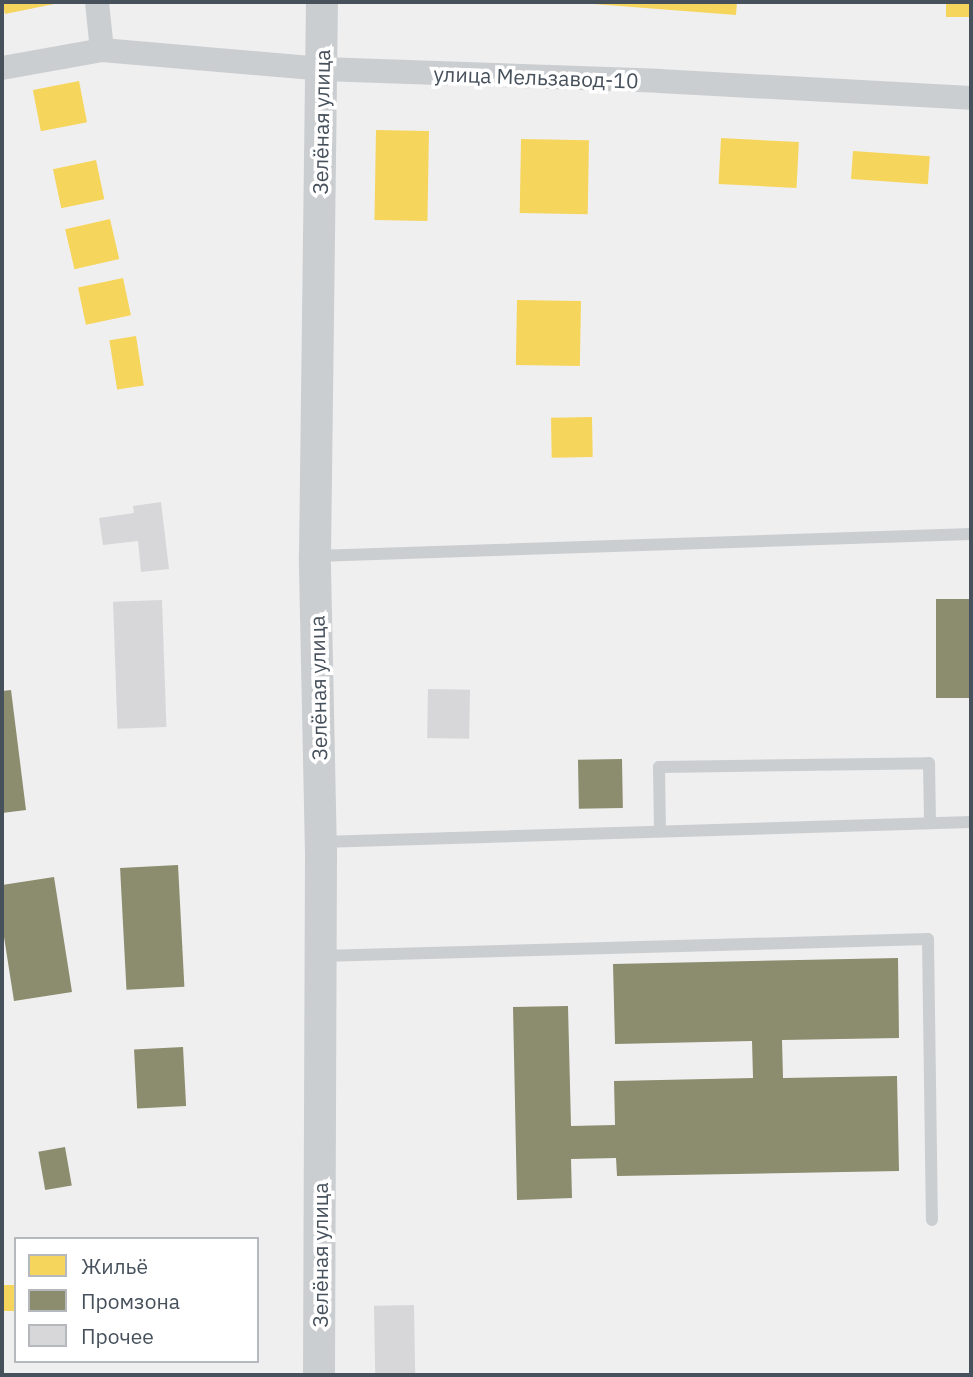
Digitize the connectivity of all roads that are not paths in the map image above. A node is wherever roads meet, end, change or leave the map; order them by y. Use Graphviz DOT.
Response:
graph roads {
  1 [pos="97,2"];
  2 [pos="322,2"];
  3 [pos="102,50"];
  4 [pos="2,68"];
  5 [pos="322,69"];
  6 [pos="971,99"];
  7 [pos="971,534"];
  8 [pos="315,556"];
  9 [pos="971,822"];
  10 [pos="930,823"];
  11 [pos="660,831"];
  12 [pos="320,842"];
  13 [pos="321,956"];
  14 [pos="932,1220"];
  15 [pos="320,1375"];
  1 -- 3 [label="street"];
  2 -- 5 [label="street, Зелёная улица"];
  3 -- 4 [label="street, улица Мельзавод-10"];
  3 -- 5 [label="street, улица Мельзавод-10"];
  5 -- 6 [label="street, улица Мельзавод-10"];
  5 -- 8 [label="street, Зелёная улица"];
  7 -- 8 [label="lane"];
  8 -- 12 [label="street, Зелёная улица"];
  9 -- 10 [label="lane"];
  10 -- 11 [label="lane"];
  10 -- 11 [label="lane"];
  11 -- 12 [label="lane"];
  12 -- 13 [label="street, Зелёная улица"];
  13 -- 14 [label="lane"];
  13 -- 15 [label="street, Зелёная улица"];
}
